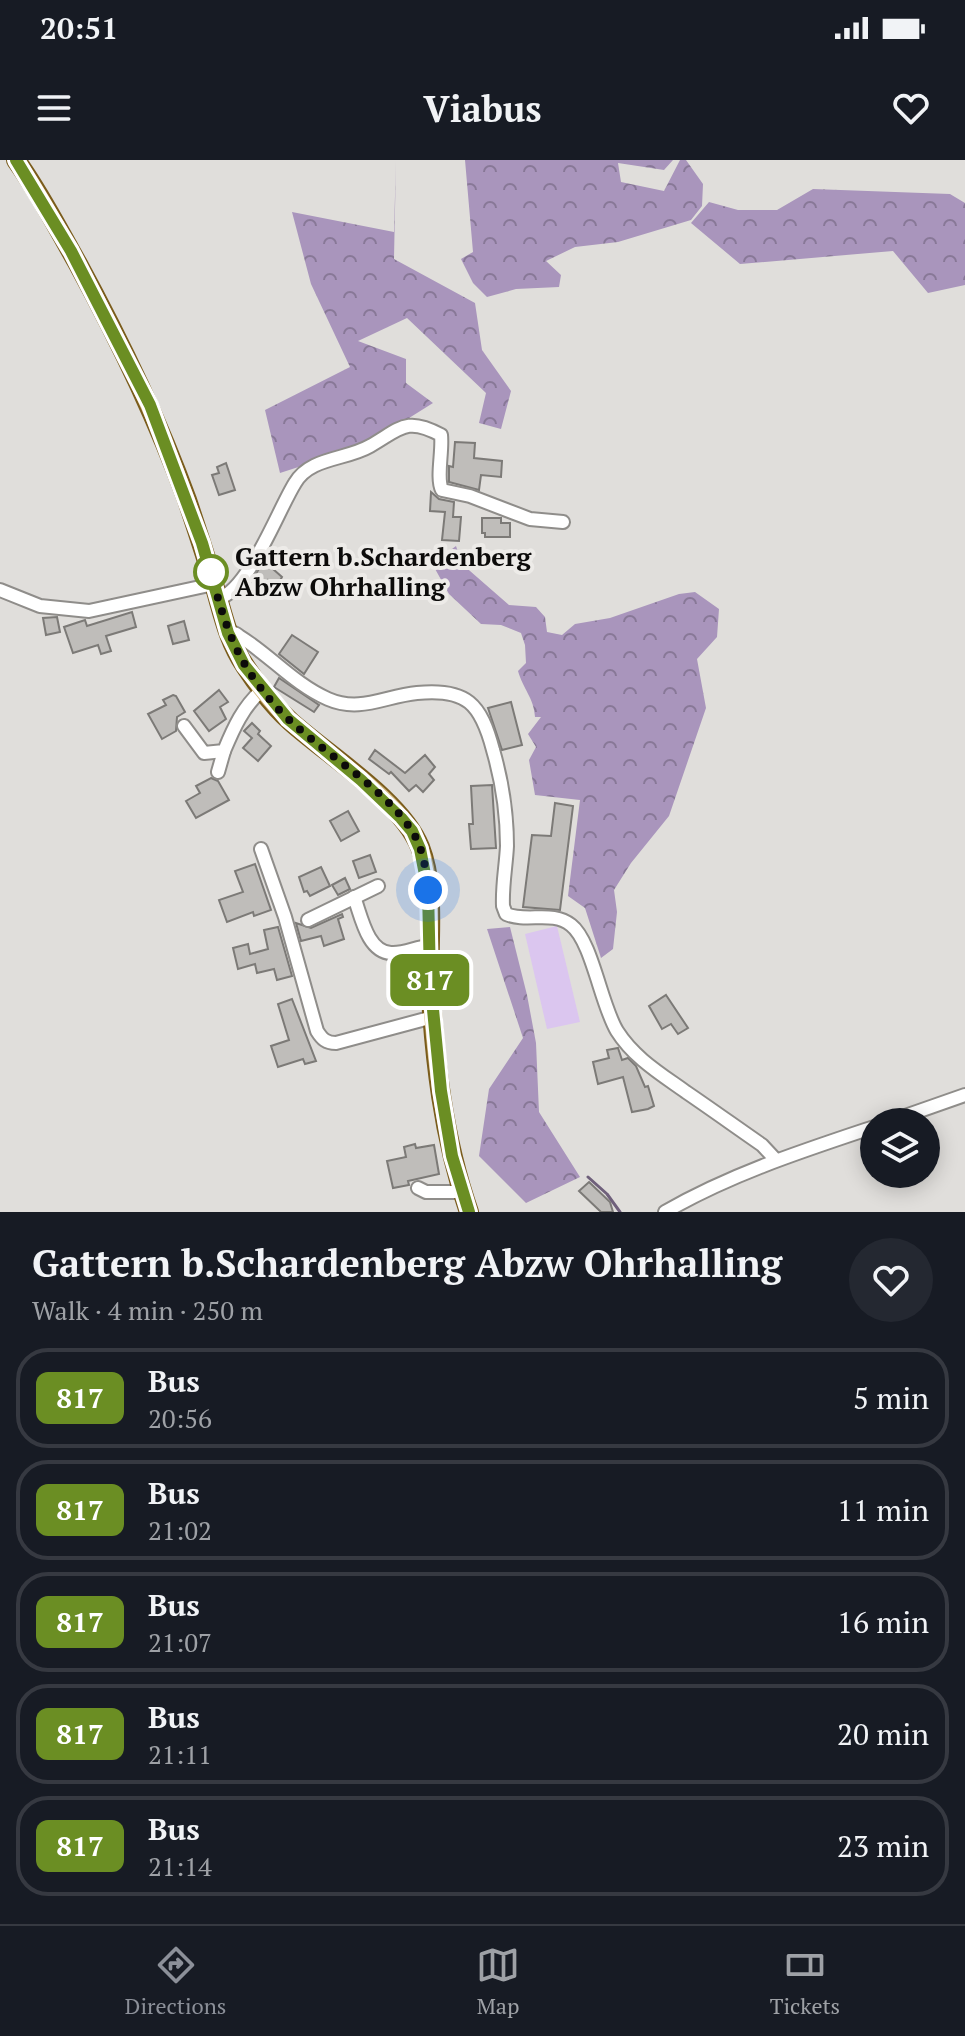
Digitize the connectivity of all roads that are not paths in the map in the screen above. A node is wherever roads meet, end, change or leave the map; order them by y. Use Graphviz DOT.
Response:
graph roads {
  1 [pos="16,160"];
  2 [pos="563,522"];
  3 [pos="0,590"];
  4 [pos="216,592"];
  5 [pos="228,633"];
  6 [pos="262,690"];
  7 [pos="184,726"];
  8 [pos="224,751"];
  9 [pos="218,772"];
  10 [pos="261,849"];
  11 [pos="378,886"];
  12 [pos="354,897"];
  13 [pos="308,920"];
  14 [pos="429,946"];
  15 [pos="433,1017"];
  16 [pos="965,1095"];
  17 [pos="928,1108"];
  18 [pos="860,1132"];
  19 [pos="776,1160"];
  20 [pos="418,1188"];
  21 [pos="462,1192"];
  22 [pos="469,1212"];
  23 [pos="665,1212"];
  1 -- 4 [label="main road"];
  2 -- 4 [label="street"];
  3 -- 4 [label="street"];
  4 -- 5 [label="main road"];
  5 -- 6 [label="main road"];
  5 -- 19 [label="street"];
  6 -- 8 [label="street"];
  6 -- 14 [label="main road"];
  7 -- 8 [label="street"];
  8 -- 9 [label="street"];
  10 -- 15 [label="street"];
  11 -- 12 [label="street"];
  12 -- 13 [label="street"];
  12 -- 14 [label="street"];
  14 -- 15 [label="main road"];
  15 -- 21 [label="main road"];
  16 -- 17 [label="street"];
  18 -- 19 [label="street"];
  19 -- 23 [label="street"];
  20 -- 21 [label="street"];
  21 -- 22 [label="main road"];
}
